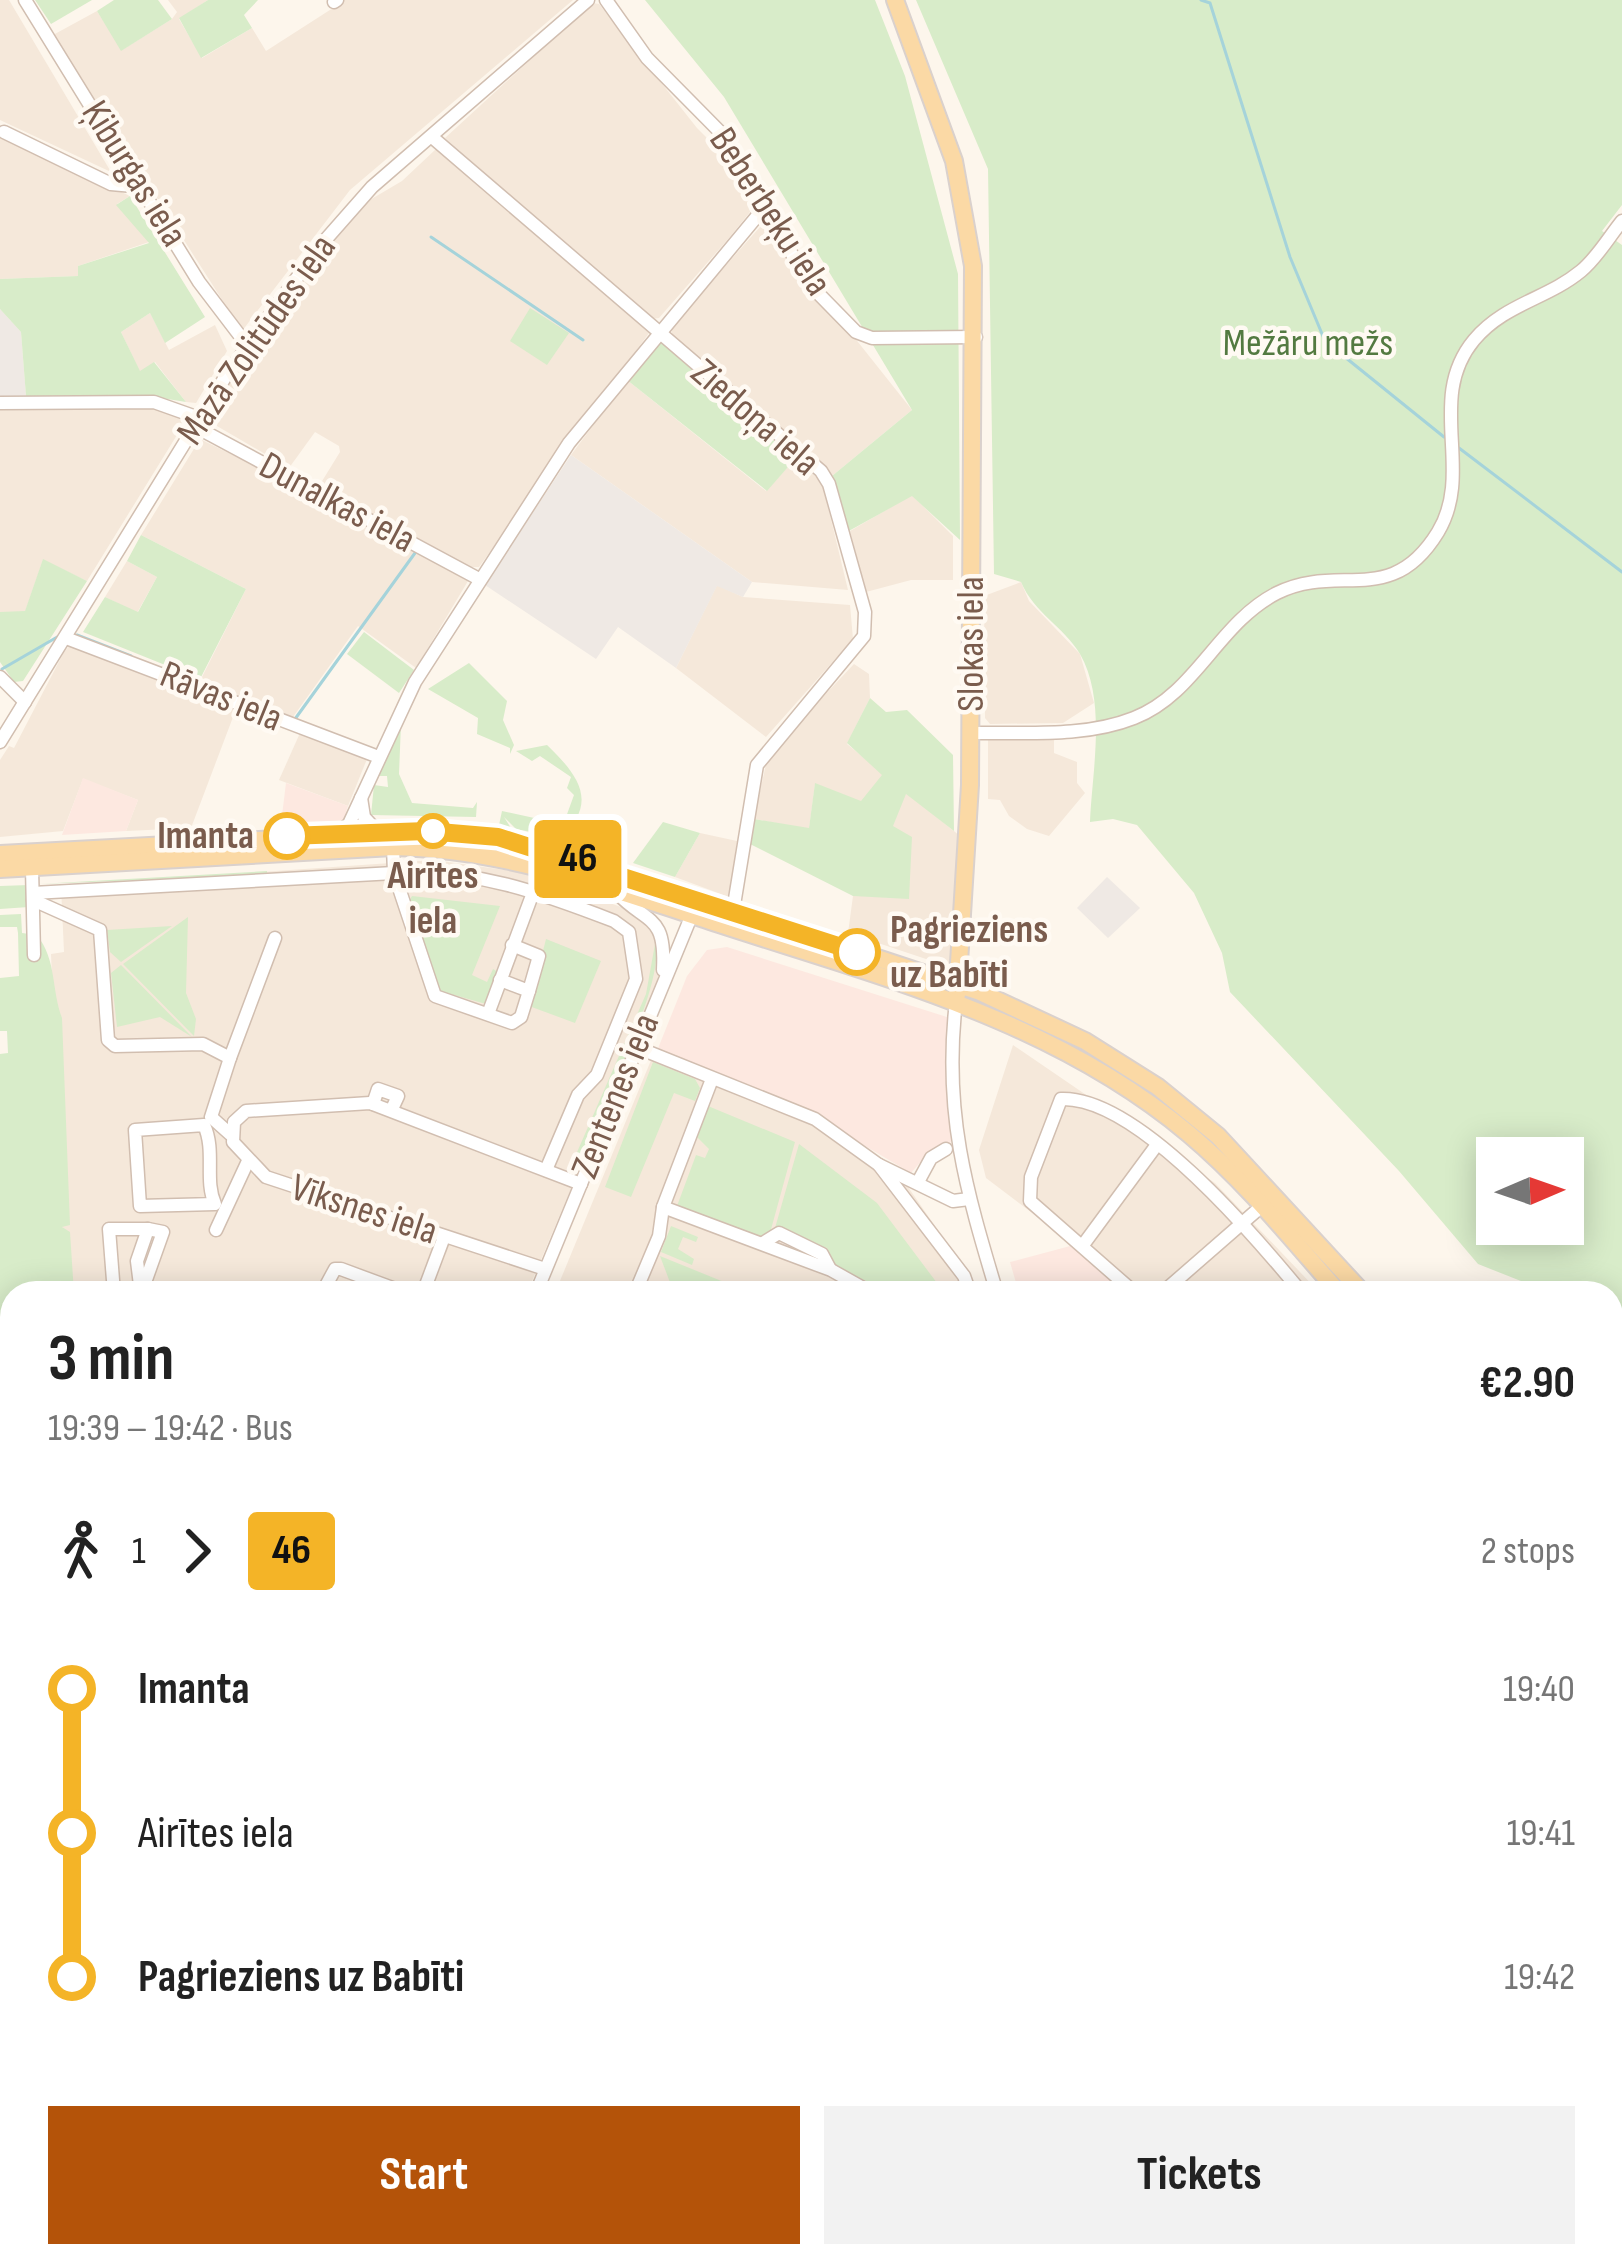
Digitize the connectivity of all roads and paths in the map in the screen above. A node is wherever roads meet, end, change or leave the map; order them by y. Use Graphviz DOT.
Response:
graph roads {
  1 [pos="25,0"];
  2 [pos="587,0"];
  3 [pos="606,0"];
  4 [pos="895,0"];
  5 [pos="4,132"];
  6 [pos="432,137"];
  7 [pos="144,187"];
  8 [pos="763,209"];
  9 [pos="1622,221"];
  10 [pos="657,332"];
  11 [pos="976,337"];
  12 [pos="247,345"];
  13 [pos="0,403"];
  14 [pos="197,422"];
  15 [pos="479,579"];
  16 [pos="66,638"];
  17 [pos="0,677"];
  18 [pos="26,702"];
  19 [pos="971,733"];
  20 [pos="0,742"];
  21 [pos="376,756"];
  22 [pos="361,796"];
  23 [pos="378,832"];
  24 [pos="337,833"];
  25 [pos="137,846"];
  26 [pos="393,848"];
  27 [pos="0,854"];
  28 [pos="88,865"];
  29 [pos="32,868"];
  30 [pos="0,869"];
  31 [pos="394,873"];
  32 [pos="534,890"];
  33 [pos="616,891"];
  34 [pos="33,897"];
  35 [pos="695,908"];
  36 [pos="733,911"];
  37 [pos="275,938"];
  38 [pos="512,945"];
  39 [pos="34,955"];
  40 [pos="500,980"];
  41 [pos="663,983"];
  42 [pos="529,991"];
  43 [pos="957,993"];
  44 [pos="488,1014"];
  45 [pos="636,1047"];
  46 [pos="230,1058"];
  47 [pos="712,1079"];
  48 [pos="230,1134"];
  49 [pos="1156,1145"];
  50 [pos="946,1149"];
  51 [pos="248,1161"];
  52 [pos="879,1165"];
  53 [pos="546,1170"];
  54 [pos="918,1182"];
  55 [pos="580,1184"];
  56 [pos="969,1198"];
  57 [pos="215,1204"];
  58 [pos="1263,1205"];
  59 [pos="663,1207"];
  60 [pos="1244,1222"];
  61 [pos="216,1230"];
  62 [pos="444,1237"];
  63 [pos="1083,1245"];
  64 [pos="545,1269"];
  65 [pos="113,1281"];
  66 [pos="140,1281"];
  67 [pos="328,1281"];
  68 [pos="374,1281"];
  69 [pos="428,1281"];
  70 [pos="540,1281"];
  71 [pos="640,1281"];
  72 [pos="851,1281"];
  73 [pos="963,1281"];
  74 [pos="994,1281"];
  75 [pos="1122,1281"];
  76 [pos="1176,1281"];
  77 [pos="1292,1281"];
  78 [pos="1329,1281"];
  79 [pos="1352,1281"];
  1 -- 7 [label="street, Ķiburgas iela"];
  2 -- 6 [label="street, Mazā Zolitūdes iela"];
  3 -- 8 [label="street, Beberbeķu iela"];
  4 -- 11 [label="main road, Slokas iela"];
  5 -- 7 [label="street"];
  6 -- 10 [label="street, Ziedoņa iela"];
  6 -- 12 [label="street, Mazā Zolitūdes iela"];
  7 -- 12 [label="street, Ķiburgas iela"];
  8 -- 10 [label="street"];
  8 -- 11 [label="street, Beberbeķu iela"];
  9 -- 19 [label="street"];
  10 -- 15 [label="street"];
  10 -- 36 [label="street, Ziedoņa iela"];
  11 -- 19 [label="main road, Slokas iela"];
  12 -- 14 [label="street, Mazā Zolitūdes iela"];
  13 -- 14 [label="street, Dunalkas iela"];
  14 -- 15 [label="street, Dunalkas iela"];
  14 -- 16 [label="street, Mazā Zolitūdes iela"];
  15 -- 21 [label="street"];
  16 -- 18 [label="street, Mazā Zolitūdes iela"];
  16 -- 21 [label="street, Rāvas iela"];
  17 -- 18 [label="street"];
  18 -- 20 [label="street, Mazā Zolitūdes iela"];
  19 -- 43 [label="main road, Slokas iela"];
  21 -- 22 [label="street"];
  22 -- 23 [label="street"];
  22 -- 24 [label="street"];
  23 -- 24 [label="main road"];
  23 -- 35 [label="main road"];
  24 -- 25 [label="main road"];
  25 -- 27 [label="main road"];
  25 -- 28 [label="main road"];
  26 -- 28 [label="main road"];
  26 -- 31 [label="street"];
  26 -- 33 [label="main road"];
  28 -- 29 [label="main road"];
  29 -- 30 [label="main road"];
  29 -- 34 [label="street"];
  31 -- 32 [label="street"];
  31 -- 34 [label="street"];
  31 -- 44 [label="street"];
  32 -- 38 [label="street"];
  32 -- 53 [label="street"];
  33 -- 35 [label="main road"];
  33 -- 41 [label="street"];
  34 -- 39 [label="street"];
  34 -- 46 [label="street"];
  35 -- 36 [label="main road"];
  35 -- 41 [label="street, Zentenes iela"];
  35 -- 43 [label="main road"];
  36 -- 43 [label="main road"];
  37 -- 46 [label="street"];
  38 -- 40 [label="street"];
  38 -- 42 [label="street"];
  40 -- 42 [label="street"];
  40 -- 44 [label="street"];
  41 -- 45 [label="street, Zentenes iela"];
  42 -- 44 [label="street"];
  43 -- 56 [label="street, Slokas iela"];
  43 -- 58 [label="main road"];
  43 -- 79 [label="main road"];
  45 -- 47 [label="street"];
  45 -- 55 [label="street, Zentenes iela"];
  46 -- 48 [label="street"];
  47 -- 52 [label="street"];
  47 -- 59 [label="street"];
  48 -- 51 [label="street, Vīksnes iela"];
  48 -- 53 [label="street"];
  49 -- 60 [label="street"];
  49 -- 63 [label="street"];
  49 -- 63 [label="street"];
  50 -- 54 [label="street"];
  51 -- 61 [label="street"];
  51 -- 62 [label="street, Vīksnes iela"];
  52 -- 54 [label="street"];
  52 -- 73 [label="street"];
  53 -- 55 [label="street"];
  54 -- 56 [label="street"];
  55 -- 64 [label="street, Zentenes iela"];
  56 -- 74 [label="street, Slokas iela"];
  57 -- 57 [label="street"];
  58 -- 60 [label="street"];
  58 -- 78 [label="main road"];
  59 -- 71 [label="street"];
  59 -- 72 [label="street"];
  60 -- 76 [label="street"];
  60 -- 77 [label="street"];
  62 -- 64 [label="street, Vīksnes iela"];
  62 -- 69 [label="street"];
  63 -- 75 [label="street"];
  64 -- 70 [label="street, Zentenes iela"];
  65 -- 66 [label="street"];
  67 -- 68 [label="street"];
}
